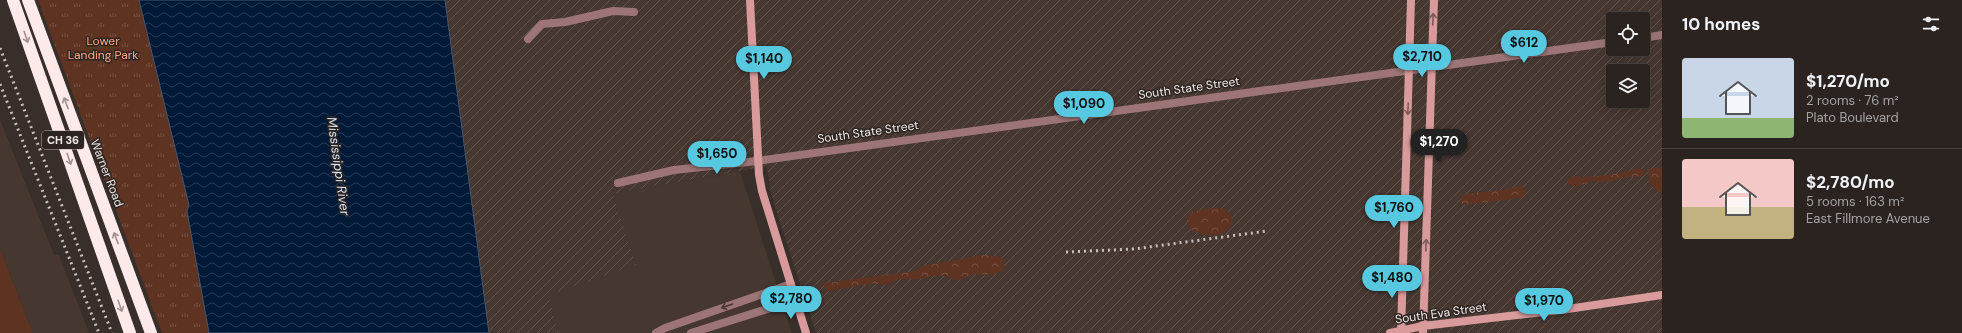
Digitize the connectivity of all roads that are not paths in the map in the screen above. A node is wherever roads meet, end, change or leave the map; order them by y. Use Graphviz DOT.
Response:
graph roads {
  1 [pos="13,0"];
  2 [pos="28,0"];
  3 [pos="750,0"];
  4 [pos="1411,0"];
  5 [pos="1434,0"];
  6 [pos="634,12"];
  7 [pos="1662,35"];
  8 [pos="1650,37"];
  9 [pos="528,39"];
  10 [pos="1606,43"];
  11 [pos="1432,66"];
  12 [pos="1409,70"];
  13 [pos="757,160"];
  14 [pos="618,183"];
  15 [pos="791,284"];
  16 [pos="1662,296"];
  17 [pos="796,300"];
  18 [pos="1423,330"];
  19 [pos="1401,332"];
  20 [pos="130,333"];
  21 [pos="151,333"];
  22 [pos="656,333"];
  23 [pos="691,333"];
  24 [pos="806,333"];
  25 [pos="1390,333"];
  1 -- 20 [label="highway, CH 36, one-way"];
  21 -- 2 [label="highway, Warner Road / CH 36, one-way"];
  3 -- 13 [label="main road"];
  4 -- 12 [label="main road"];
  11 -- 5 [label="main road, one-way"];
  6 -- 9 [label="street"];
  7 -- 8 [label="street"];
  10 -- 11 [label="street, South State Street"];
  11 -- 12 [label="street, South State Street"];
  18 -- 11 [label="main road, one-way"];
  12 -- 13 [label="street, South State Street"];
  12 -- 19 [label="main road, one-way"];
  13 -- 14 [label="street, South State Street"];
  13 -- 15 [label="main road"];
  15 -- 17 [label="main road"];
  15 -- 22 [label="street, one-way"];
  16 -- 18 [label="main road, South Eva Street"];
  17 -- 23 [label="street"];
  17 -- 24 [label="main road"];
  18 -- 19 [label="main road, South Eva Street"];
  19 -- 25 [label="main road, South Eva Street"];
}
